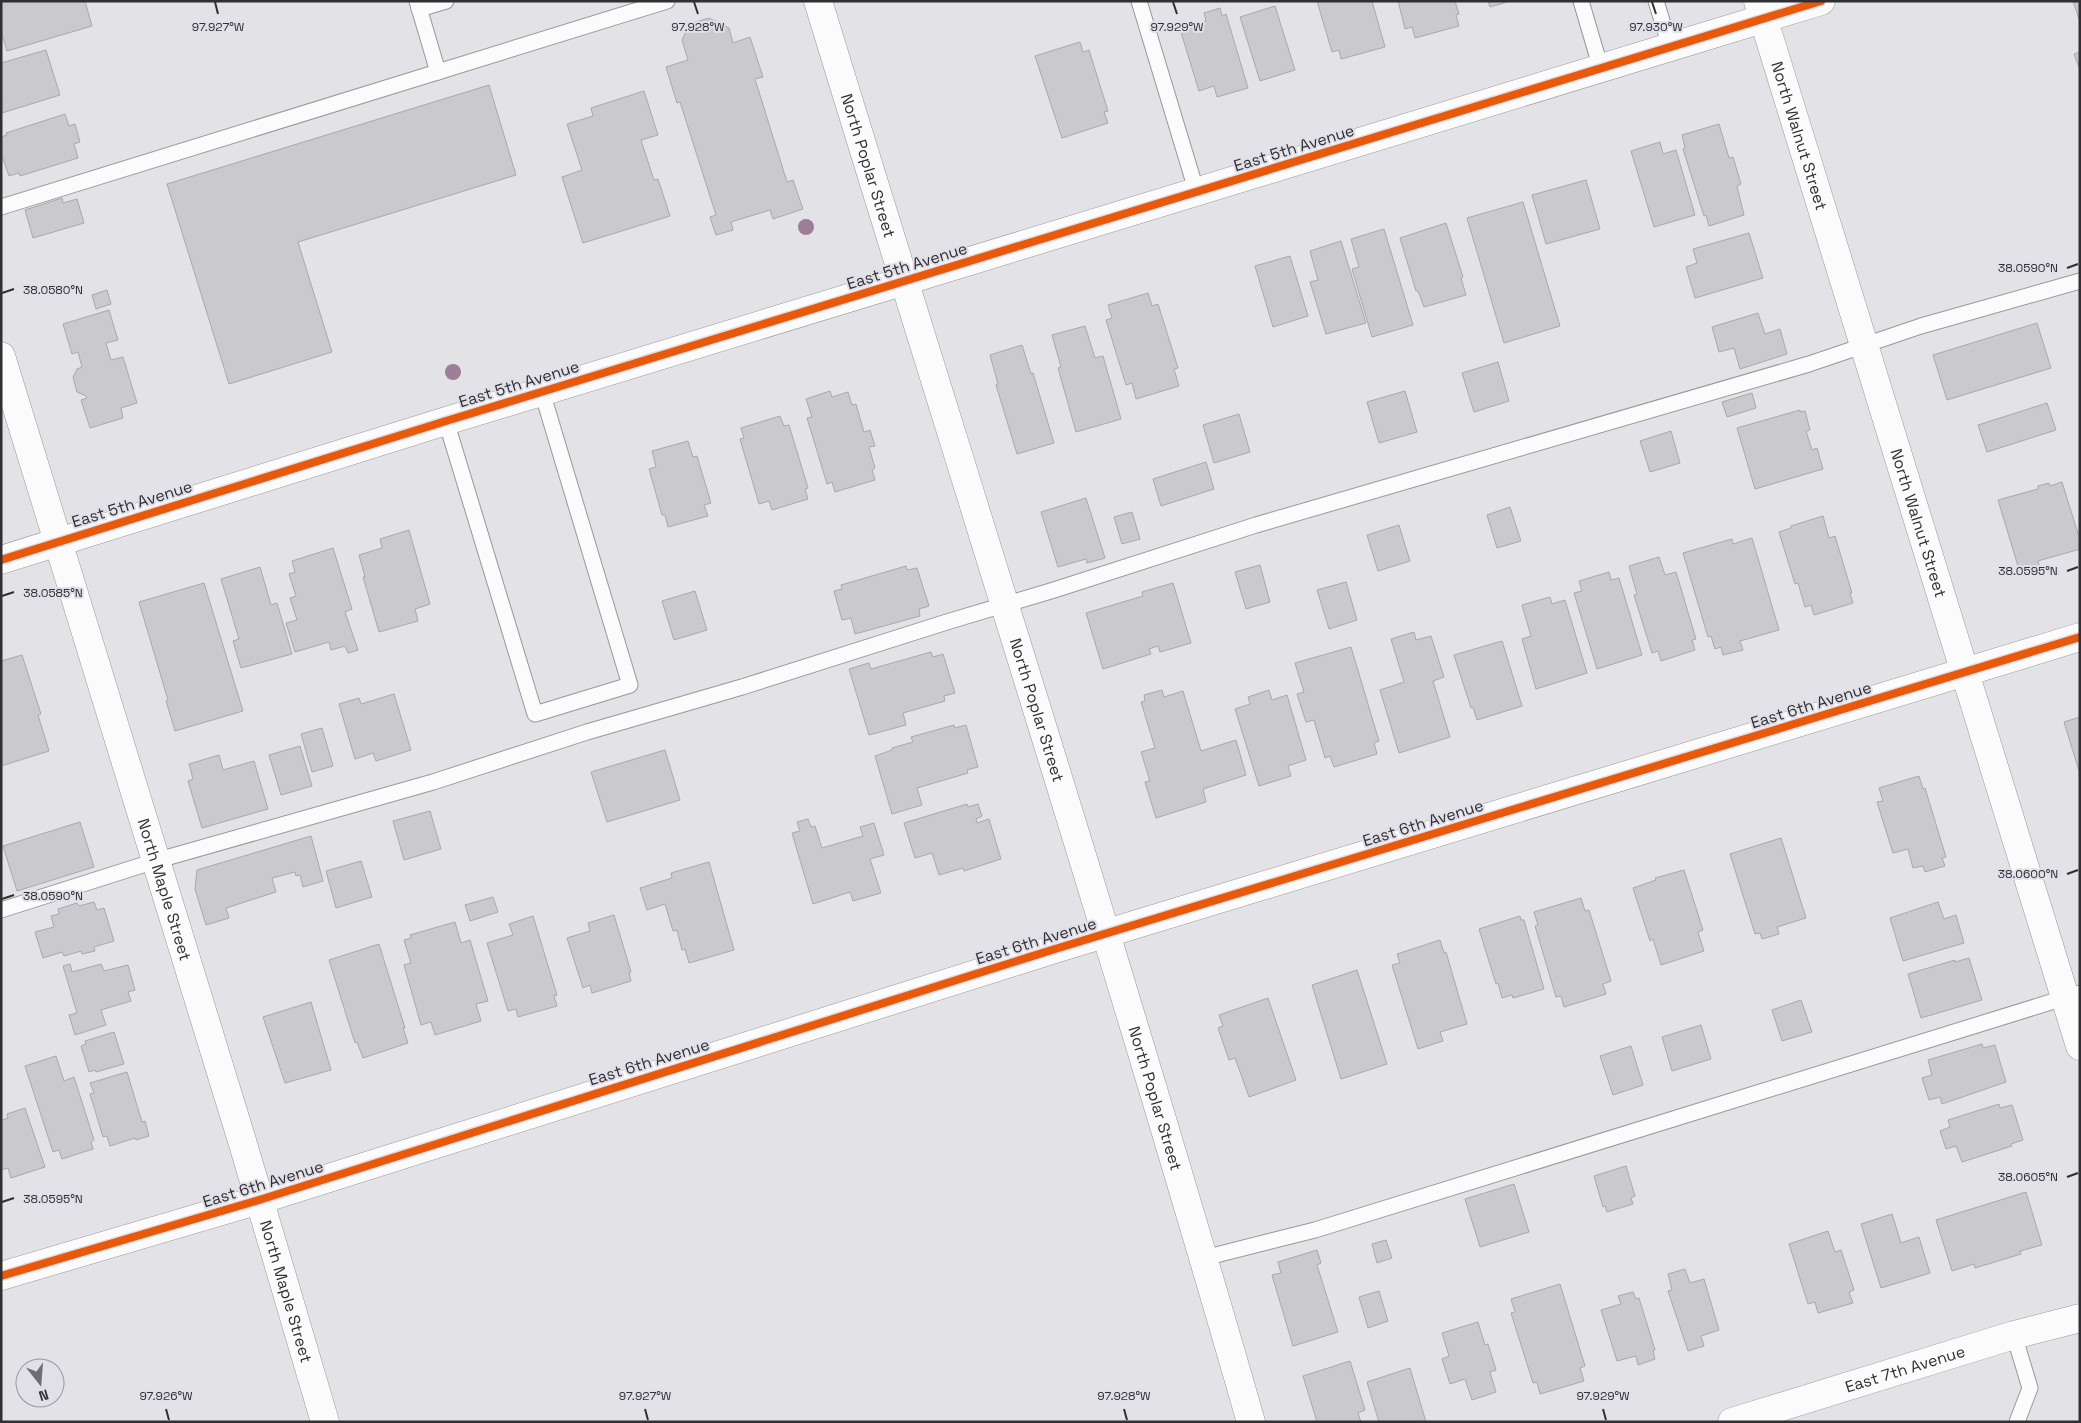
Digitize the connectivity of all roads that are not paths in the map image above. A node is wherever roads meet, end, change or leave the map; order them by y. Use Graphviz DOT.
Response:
graph roads {
  1 [pos="446,1"];
  2 [pos="667,1"];
  3 [pos="818,1"];
  4 [pos="1139,1"];
  5 [pos="1581,1"];
  6 [pos="1656,1"];
  7 [pos="1821,1"];
  8 [pos="418,5"];
  9 [pos="1761,10"];
  10 [pos="1670,47"];
  11 [pos="1601,69"];
  12 [pos="438,72"];
  13 [pos="1197,193"];
  14 [pos="1,207"];
  15 [pos="904,281"];
  16 [pos="2080,281"];
  17 [pos="1864,346"];
  18 [pos="1,356"];
  19 [pos="542,392"];
  20 [pos="446,421"];
  21 [pos="58,541"];
  22 [pos="1,560"];
  23 [pos="1003,604"];
  24 [pos="2080,637"];
  25 [pos="1964,672"];
  26 [pos="155,861"];
  27 [pos="1,910"];
  28 [pos="1106,934"];
  29 [pos="2072,996"];
  30 [pos="2080,1046"];
  31 [pos="259,1200"];
  32 [pos="1204,1258"];
  33 [pos="1,1276"];
  34 [pos="2080,1318"];
  35 [pos="2014,1335"];
  36 [pos="325,1422"];
  37 [pos="1251,1422"];
  38 [pos="1732,1422"];
  39 [pos="2017,1422"];
  1 -- 8 [label="lane"];
  2 -- 12 [label="lane"];
  3 -- 15 [label="street, North Poplar Street"];
  4 -- 13 [label="lane"];
  5 -- 11 [label="lane"];
  6 -- 10 [label="lane"];
  7 -- 9 [label="street, East 5th Avenue"];
  8 -- 12 [label="lane"];
  9 -- 10 [label="street, East 5th Avenue"];
  9 -- 17 [label="street, North Walnut Street"];
  10 -- 11 [label="street, East 5th Avenue"];
  11 -- 13 [label="street, East 5th Avenue"];
  12 -- 14 [label="lane"];
  13 -- 15 [label="street, East 5th Avenue"];
  15 -- 19 [label="street, East 5th Avenue"];
  15 -- 23 [label="street, North Poplar Street"];
  16 -- 17 [label="lane"];
  17 -- 23 [label="lane"];
  17 -- 25 [label="street, North Walnut Street"];
  18 -- 21 [label="street, North Maple Street"];
  19 -- 20 [label="street, East 5th Avenue"];
  19 -- 20 [label="lane"];
  20 -- 21 [label="street, East 5th Avenue"];
  21 -- 22 [label="street, East 5th Avenue"];
  21 -- 26 [label="street, North Maple Street"];
  23 -- 26 [label="lane"];
  23 -- 28 [label="street, North Poplar Street"];
  24 -- 25 [label="street, East 6th Avenue"];
  25 -- 28 [label="street, East 6th Avenue"];
  25 -- 29 [label="street, North Walnut Street"];
  26 -- 27 [label="lane"];
  26 -- 31 [label="street, North Maple Street"];
  28 -- 31 [label="street, East 6th Avenue"];
  28 -- 32 [label="street, North Poplar Street"];
  29 -- 30 [label="street, North Walnut Street"];
  29 -- 32 [label="lane"];
  31 -- 33 [label="street, East 6th Avenue"];
  31 -- 36 [label="street, North Maple Street"];
  32 -- 37 [label="street, North Poplar Street"];
  34 -- 35 [label="street, East 7th Avenue"];
  35 -- 38 [label="street, East 7th Avenue"];
  35 -- 39 [label="lane"];
}
